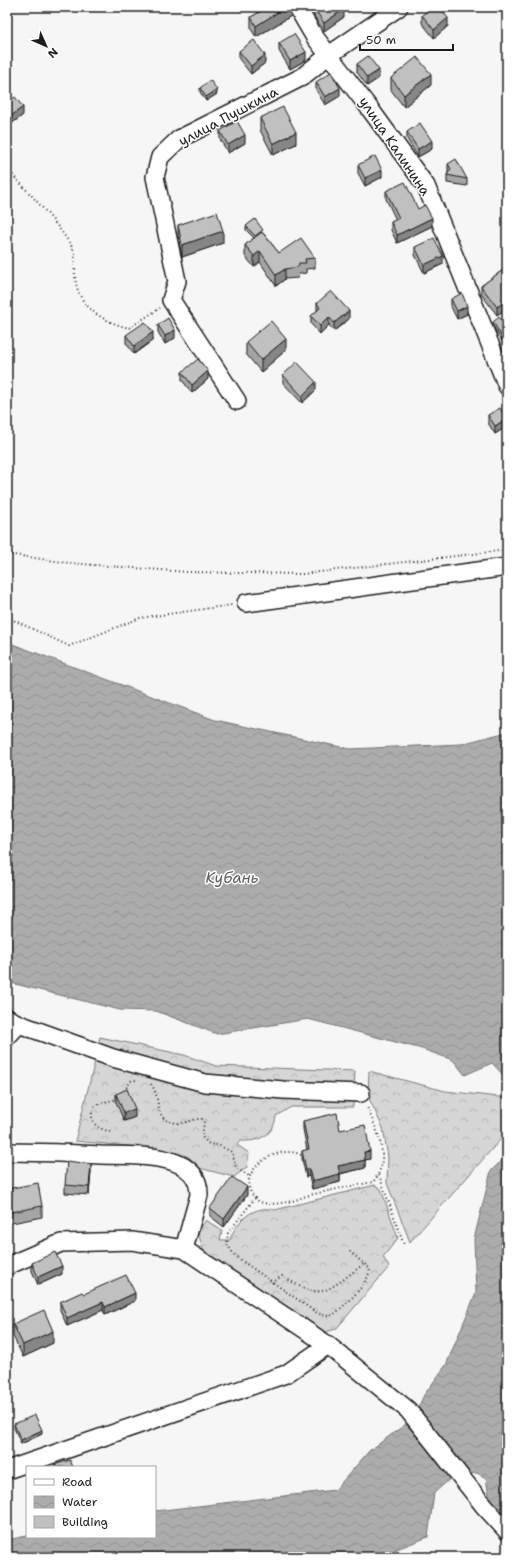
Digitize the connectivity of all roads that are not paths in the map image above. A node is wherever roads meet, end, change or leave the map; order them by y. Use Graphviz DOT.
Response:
graph roads {
  1 [pos="297,7"];
  2 [pos="399,7"];
  3 [pos="329,56"];
  4 [pos="507,386"];
  5 [pos="237,401"];
  6 [pos="507,567"];
  7 [pos="246,603"];
  8 [pos="13,1021"];
  9 [pos="7,1037"];
  10 [pos="361,1093"];
  11 [pos="7,1152"];
  12 [pos="184,1249"];
  13 [pos="7,1266"];
  14 [pos="328,1345"];
  15 [pos="7,1470"];
  16 [pos="507,1531"];
  1 -- 3 [label="street, улица Калинина"];
  2 -- 3 [label="street, улица Пушкина"];
  3 -- 4 [label="street, улица Калинина"];
  3 -- 5 [label="street, улица Пушкина"];
  6 -- 7 [label="street"];
  8 -- 9 [label="street"];
  8 -- 10 [label="street"];
  11 -- 12 [label="street"];
  12 -- 13 [label="street"];
  12 -- 14 [label="street"];
  14 -- 15 [label="street"];
  14 -- 16 [label="street"];
}
